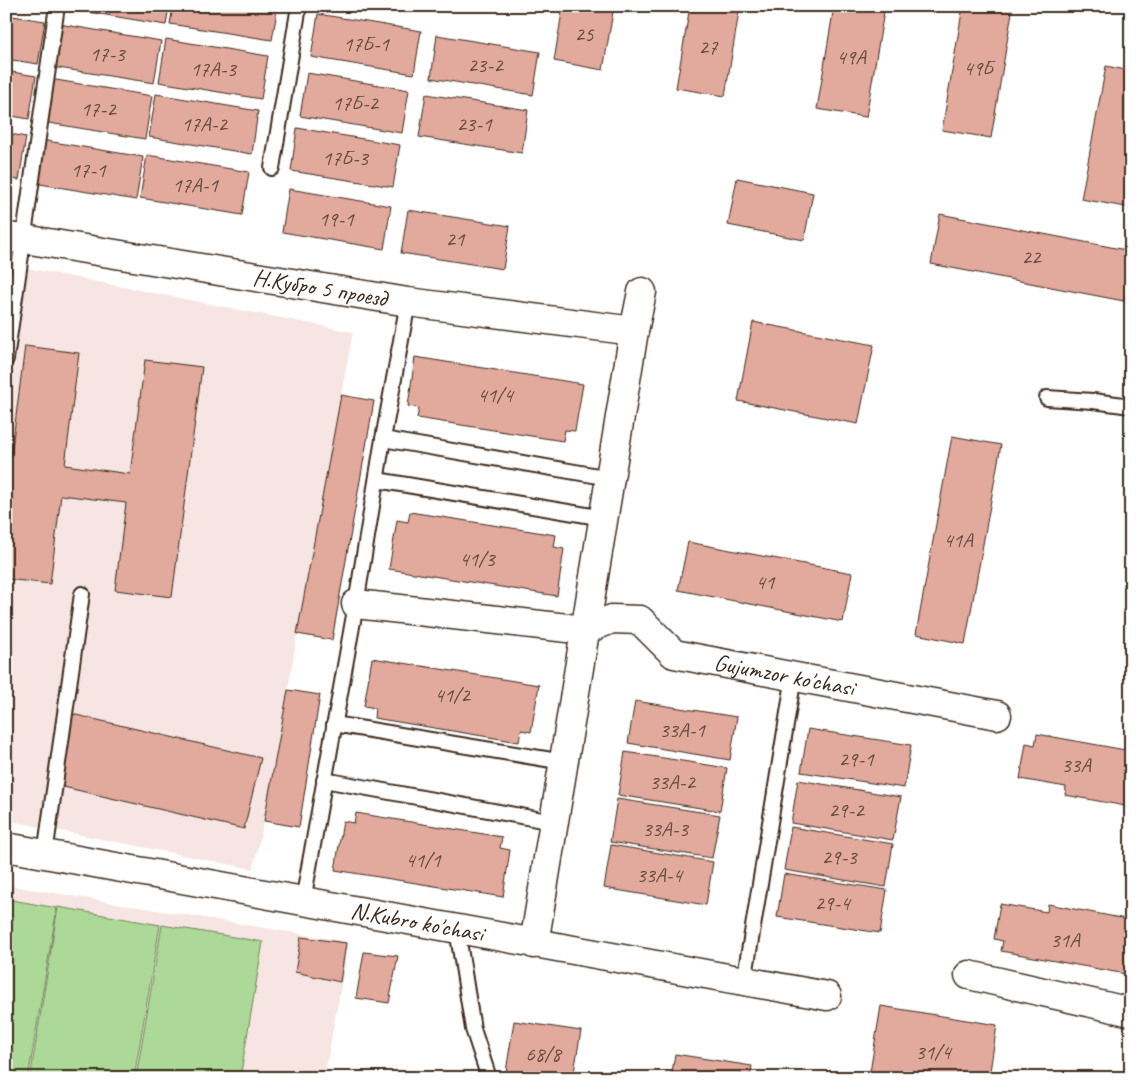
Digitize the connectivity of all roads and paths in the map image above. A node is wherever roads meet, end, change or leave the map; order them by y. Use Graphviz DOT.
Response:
graph roads {
  1 [pos="57,6"];
  2 [pos="299,6"];
  3 [pos="272,168"];
  4 [pos="15,238"];
  5 [pos="642,292"];
  6 [pos="408,302"];
  7 [pos="634,331"];
  8 [pos="6,359"];
  9 [pos="1047,398"];
  10 [pos="1131,406"];
  11 [pos="383,439"];
  12 [pos="610,478"];
  13 [pos="377,480"];
  14 [pos="604,518"];
  15 [pos="82,594"];
  16 [pos="356,604"];
  17 [pos="585,630"];
  18 [pos="794,676"];
  19 [pos="997,715"];
  20 [pos="334,724"];
  21 [pos="564,762"];
  22 [pos="324,780"];
  23 [pos="554,822"];
  24 [pos="6,847"];
  25 [pos="45,854"];
  26 [pos="303,901"];
  27 [pos="457,929"];
  28 [pos="534,944"];
  29 [pos="969,976"];
  30 [pos="744,982"];
  31 [pos="827,996"];
  32 [pos="1131,1012"];
  33 [pos="489,1078"];
  1 -- 4 [label="lane"];
  2 -- 3 [label="lane"];
  4 -- 6 [label="street, Н.Кубро 5 проезд"];
  4 -- 8 [label="lane"];
  5 -- 7 [label="street"];
  6 -- 7 [label="street, Н.Кубро 5 проезд"];
  6 -- 11 [label="lane"];
  7 -- 12 [label="street"];
  9 -- 10 [label="lane"];
  11 -- 12 [label="lane"];
  11 -- 13 [label="lane"];
  12 -- 14 [label="street"];
  13 -- 14 [label="lane"];
  13 -- 16 [label="lane"];
  14 -- 17 [label="street"];
  15 -- 25 [label="lane"];
  16 -- 17 [label="street, Gujumzor ko'chasi"];
  16 -- 20 [label="lane"];
  17 -- 18 [label="street, Gujumzor ko'chasi"];
  17 -- 21 [label="street"];
  18 -- 19 [label="street, Gujumzor ko'chasi"];
  18 -- 30 [label="lane"];
  20 -- 21 [label="lane"];
  20 -- 22 [label="lane"];
  21 -- 23 [label="street"];
  22 -- 23 [label="lane"];
  22 -- 26 [label="lane"];
  23 -- 28 [label="street"];
  24 -- 25 [label="street, N.Kubro ko'chasi"];
  25 -- 26 [label="street, N.Kubro ko'chasi"];
  26 -- 27 [label="street, N.Kubro ko'chasi"];
  27 -- 28 [label="street, N.Kubro ko'chasi"];
  27 -- 33 [label="lane"];
  28 -- 30 [label="street, N.Kubro ko'chasi"];
  29 -- 32 [label="street"];
  30 -- 31 [label="street, N.Kubro ko'chasi"];
}
